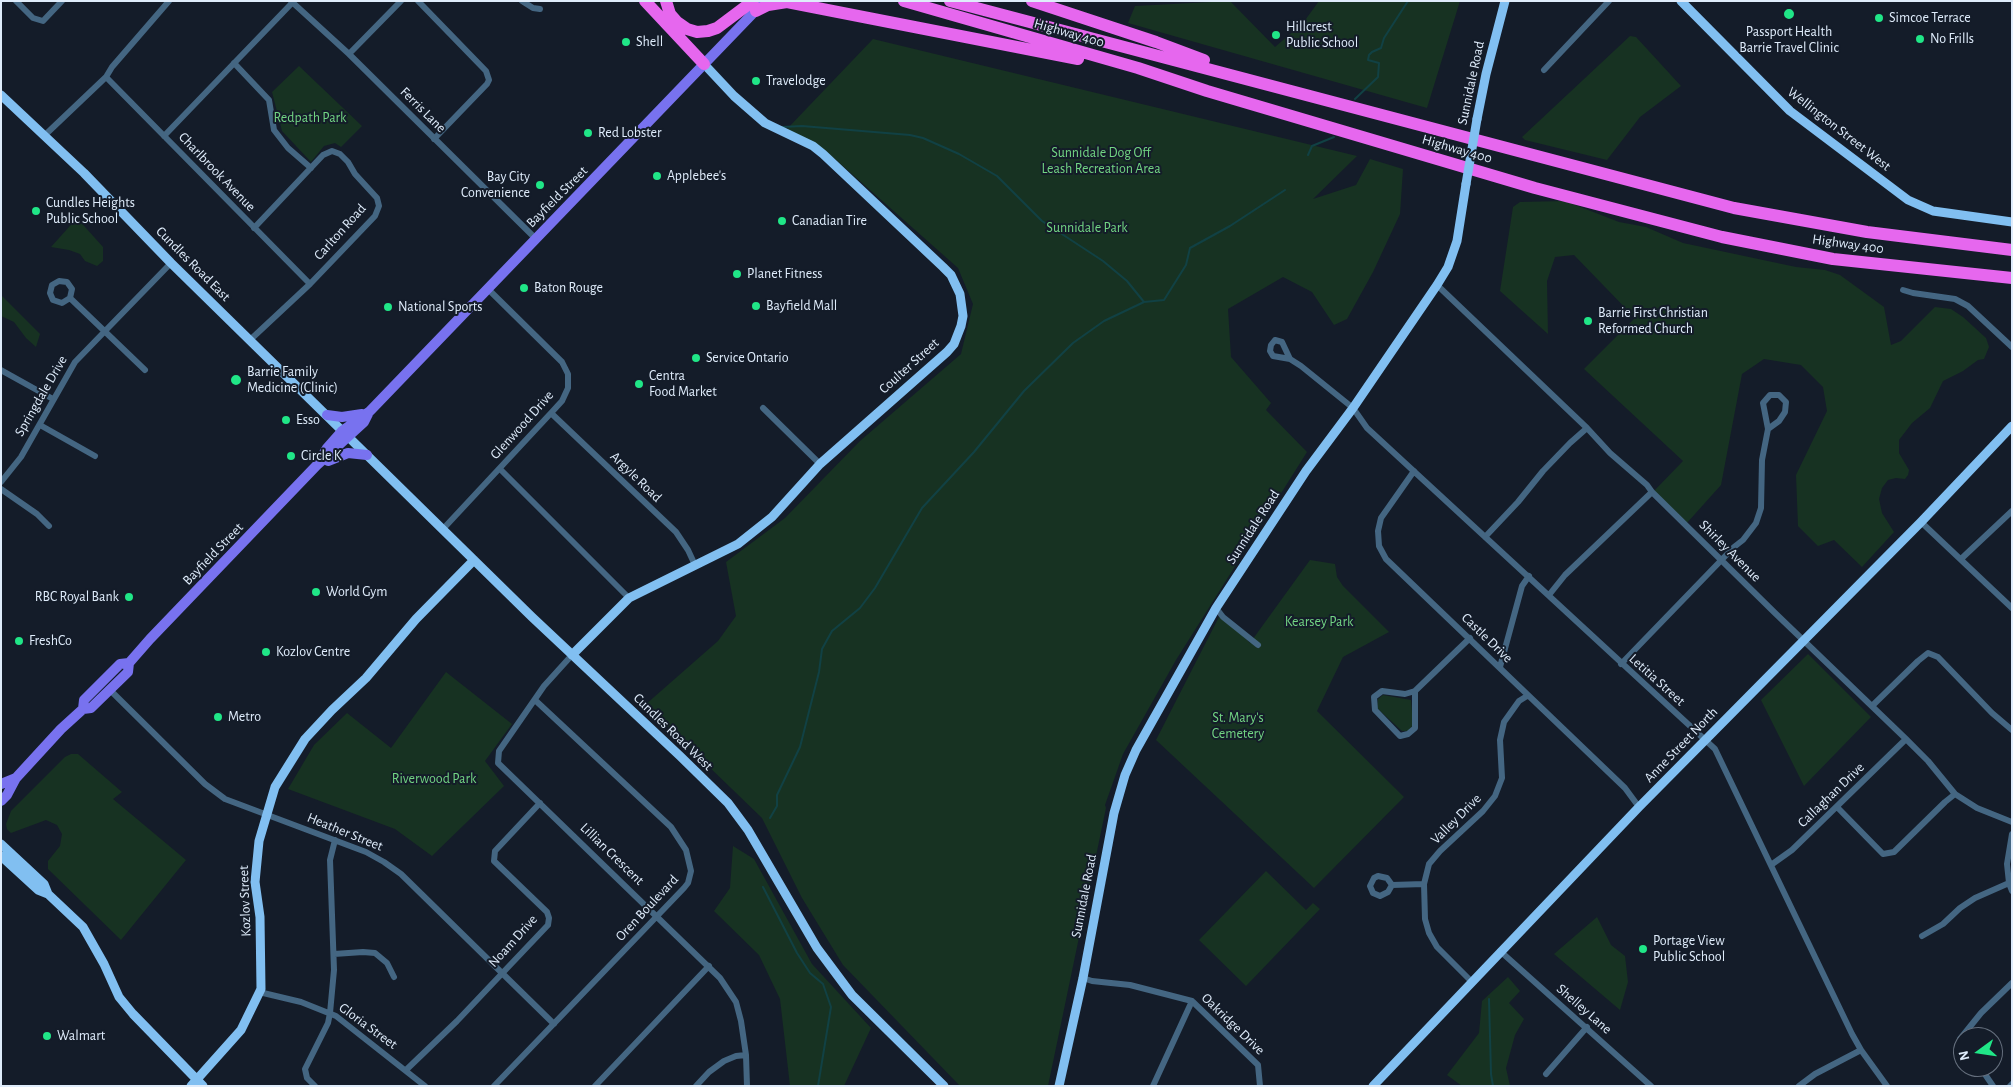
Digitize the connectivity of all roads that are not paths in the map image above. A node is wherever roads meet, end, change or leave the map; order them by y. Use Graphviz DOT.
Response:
graph roads {
  1 [pos="16,1"];
  2 [pos="62,1"];
  3 [pos="169,1"];
  4 [pos="401,1"];
  5 [pos="418,1"];
  6 [pos="522,1"];
  7 [pos="645,1"];
  8 [pos="666,1"];
  9 [pos="766,1"];
  10 [pos="904,1"];
  11 [pos="950,1"];
  12 [pos="1032,1"];
  13 [pos="1505,1"];
  14 [pos="1609,1"];
  15 [pos="1681,1"];
  16 [pos="292,2"];
  17 [pos="754,6"];
  18 [pos="540,9"];
  19 [pos="349,54"];
  20 [pos="234,64"];
  21 [pos="704,64"];
  22 [pos="1138,68"];
  23 [pos="1544,70"];
  24 [pos="106,77"];
  25 [pos="1304,94"];
  26 [pos="1,95"];
  27 [pos="45,136"];
  28 [pos="164,136"];
  29 [pos="434,139"];
  30 [pos="311,168"];
  31 [pos="2012,222"];
  32 [pos="254,228"];
  33 [pos="535,238"];
  34 [pos="2012,250"];
  35 [pos="171,263"];
  36 [pos="2012,278"];
  37 [pos="310,284"];
  38 [pos="1437,285"];
  39 [pos="488,289"];
  40 [pos="1904,290"];
  41 [pos="70,298"];
  42 [pos="104,331"];
  43 [pos="250,340"];
  44 [pos="2012,347"];
  45 [pos="1290,359"];
  46 [pos="1,370"];
  47 [pos="145,370"];
  48 [pos="53,399"];
  49 [pos="763,408"];
  50 [pos="1353,408"];
  51 [pos="368,413"];
  52 [pos="552,413"];
  53 [pos="327,415"];
  54 [pos="40,425"];
  55 [pos="2012,426"];
  56 [pos="1587,428"];
  57 [pos="1768,429"];
  58 [pos="346,434"];
  59 [pos="367,455"];
  60 [pos="95,456"];
  61 [pos="820,464"];
  62 [pos="317,465"];
  63 [pos="500,469"];
  64 [pos="1414,471"];
  65 [pos="1,482"];
  66 [pos="1,489"];
  67 [pos="1652,492"];
  68 [pos="2012,511"];
  69 [pos="1921,522"];
  70 [pos="49,526"];
  71 [pos="443,529"];
  72 [pos="1485,537"];
  73 [pos="1961,559"];
  74 [pos="474,560"];
  75 [pos="1722,560"];
  76 [pos="695,565"];
  77 [pos="1529,576"];
  78 [pos="1549,595"];
  79 [pos="629,598"];
  80 [pos="1216,608"];
  81 [pos="2012,608"];
  82 [pos="1470,638"];
  83 [pos="1804,639"];
  84 [pos="1258,645"];
  85 [pos="572,655"];
  86 [pos="128,663"];
  87 [pos="1622,664"];
  88 [pos="1500,667"];
  89 [pos="110,690"];
  90 [pos="1415,692"];
  91 [pos="1527,696"];
  92 [pos="535,700"];
  93 [pos="1872,706"];
  94 [pos="83,709"];
  95 [pos="2012,730"];
  96 [pos="1906,739"];
  97 [pos="1705,740"];
  98 [pos="16,778"];
  99 [pos="1,784"];
  100 [pos="1955,794"];
  101 [pos="1,801"];
  102 [pos="540,803"];
  103 [pos="1639,807"];
  104 [pos="1837,807"];
  105 [pos="266,814"];
  106 [pos="2012,822"];
  107 [pos="2012,834"];
  108 [pos="335,840"];
  109 [pos="1,844"];
  110 [pos="1,856"];
  111 [pos="1771,865"];
  112 [pos="2009,883"];
  113 [pos="1424,884"];
  114 [pos="1392,886"];
  115 [pos="2012,891"];
  116 [pos="48,894"];
  117 [pos="657,916"];
  118 [pos="1922,936"];
  119 [pos="1500,951"];
  120 [pos="334,954"];
  121 [pos="710,966"];
  122 [pos="502,972"];
  123 [pos="394,977"];
  124 [pos="1083,978"];
  125 [pos="1471,981"];
  126 [pos="2012,984"];
  127 [pos="259,992"];
  128 [pos="1192,1001"];
  129 [pos="330,1013"];
  130 [pos="554,1024"];
  131 [pos="1587,1027"];
  132 [pos="1970,1027"];
  133 [pos="1861,1050"];
  134 [pos="746,1055"];
  135 [pos="406,1070"];
  136 [pos="1546,1074"];
  137 [pos="197,1084"];
  138 [pos="315,1086"];
  139 [pos="425,1086"];
  140 [pos="494,1086"];
  141 [pos="595,1086"];
  142 [pos="696,1086"];
  143 [pos="747,1086"];
  144 [pos="944,1086"];
  145 [pos="1058,1086"];
  146 [pos="1153,1086"];
  147 [pos="1260,1086"];
  148 [pos="1373,1086"];
  149 [pos="1651,1086"];
  150 [pos="1799,1086"];
  151 [pos="1887,1086"];
  1 -- 2 [label="street"];
  3 -- 24 [label="street"];
  4 -- 19 [label="street"];
  5 -- 29 [label="street"];
  6 -- 18 [label="street"];
  7 -- 21 [label="highway"];
  8 -- 17 [label="highway"];
  9 -- 17 [label="main road, Bayfield Street"];
  10 -- 22 [label="highway, Highway 400"];
  11 -- 25 [label="highway, Highway 400"];
  12 -- 25 [label="highway"];
  13 -- 38 [label="street, Sunnidale Road, bridge"];
  14 -- 23 [label="street"];
  15 -- 31 [label="street, Wellington Street West"];
  16 -- 19 [label="street, Ferris Lane"];
  16 -- 20 [label="street"];
  17 -- 21 [label="main road, Bayfield Street"];
  17 -- 22 [label="highway"];
  19 -- 29 [label="street, Ferris Lane"];
  20 -- 28 [label="street"];
  20 -- 30 [label="street"];
  21 -- 33 [label="main road, Bayfield Street"];
  21 -- 61 [label="street, Coulter Street"];
  22 -- 36 [label="highway, Highway 400"];
  24 -- 27 [label="street"];
  24 -- 28 [label="street, Charlbrook Avenue"];
  25 -- 34 [label="highway, Highway 400"];
  26 -- 27 [label="street, Cundles Road East"];
  27 -- 35 [label="street, Cundles Road East"];
  28 -- 32 [label="street, Charlbrook Avenue"];
  29 -- 33 [label="street, Ferris Lane"];
  30 -- 32 [label="street, Carlton Road"];
  30 -- 37 [label="street, Carlton Road"];
  32 -- 37 [label="street, Charlbrook Avenue"];
  33 -- 39 [label="main road, Bayfield Street"];
  35 -- 42 [label="street, Springdale Drive"];
  35 -- 43 [label="street, Cundles Road East"];
  37 -- 43 [label="street, Carlton Road"];
  38 -- 50 [label="street, Sunnidale Road"];
  38 -- 56 [label="street, Shirley Avenue"];
  39 -- 51 [label="main road, Bayfield Street"];
  39 -- 52 [label="street, Glenwood Drive"];
  40 -- 44 [label="street"];
  41 -- 42 [label="street"];
  42 -- 47 [label="street"];
  42 -- 48 [label="street, Springdale Drive"];
  43 -- 53 [label="street, Cundles Road East"];
  45 -- 50 [label="street, Letitia Street"];
  46 -- 48 [label="street"];
  48 -- 54 [label="street, Springdale Drive"];
  49 -- 61 [label="street"];
  50 -- 64 [label="street, Letitia Street"];
  50 -- 80 [label="street, Sunnidale Road"];
  51 -- 53 [label="main road"];
  51 -- 58 [label="main road, Bayfield Street"];
  52 -- 63 [label="street, Glenwood Drive"];
  52 -- 76 [label="street, Argyle Road"];
  53 -- 58 [label="street, Cundles Road East"];
  54 -- 60 [label="street"];
  54 -- 65 [label="street, Springdale Drive"];
  55 -- 69 [label="street, Anne Street North"];
  56 -- 67 [label="street, Shirley Avenue"];
  56 -- 72 [label="street"];
  57 -- 57 [label="street"];
  57 -- 75 [label="street"];
  58 -- 59 [label="street, Cundles Road West"];
  58 -- 62 [label="main road, Bayfield Street"];
  59 -- 62 [label="main road"];
  59 -- 71 [label="street, Cundles Road West"];
  61 -- 76 [label="street, Coulter Street"];
  62 -- 86 [label="main road, Bayfield Street"];
  63 -- 71 [label="street, Glenwood Drive"];
  63 -- 79 [label="street"];
  64 -- 72 [label="street, Letitia Street"];
  64 -- 82 [label="street, Castle Drive"];
  66 -- 70 [label="street"];
  67 -- 75 [label="street, Shirley Avenue"];
  67 -- 78 [label="street"];
  68 -- 73 [label="street"];
  69 -- 73 [label="street"];
  69 -- 83 [label="street, Anne Street North"];
  71 -- 74 [label="street, Cundles Road West"];
  72 -- 77 [label="street, Letitia Street"];
  73 -- 81 [label="street"];
  74 -- 85 [label="street, Cundles Road West"];
  74 -- 105 [label="street, Kozlov Street"];
  75 -- 83 [label="street, Shirley Avenue"];
  75 -- 87 [label="street"];
  76 -- 79 [label="street, Coulter Street"];
  77 -- 78 [label="street, Letitia Street"];
  77 -- 88 [label="street"];
  78 -- 87 [label="street, Letitia Street"];
  79 -- 85 [label="street, Coulter Street"];
  80 -- 84 [label="street"];
  80 -- 124 [label="street, Sunnidale Road"];
  82 -- 88 [label="street, Castle Drive"];
  82 -- 90 [label="street"];
  83 -- 93 [label="street, Shirley Avenue"];
  83 -- 97 [label="street, Anne Street North"];
  85 -- 92 [label="street, Lillian Crescent"];
  85 -- 144 [label="street, Cundles Road West"];
  86 -- 89 [label="main road, Bayfield Street"];
  86 -- 94 [label="main road, Bayfield Street"];
  87 -- 97 [label="street, Letitia Street"];
  88 -- 91 [label="street, Castle Drive"];
  89 -- 94 [label="main road, Bayfield Street"];
  89 -- 105 [label="street, Heather Street"];
  90 -- 90 [label="street"];
  91 -- 103 [label="street, Castle Drive"];
  91 -- 113 [label="street, Valley Drive"];
  92 -- 102 [label="street, Lillian Crescent"];
  92 -- 117 [label="street, Oren Boulevard"];
  93 -- 95 [label="street"];
  93 -- 96 [label="street, Shirley Avenue"];
  94 -- 98 [label="main road, Bayfield Street"];
  96 -- 100 [label="street, Shirley Avenue"];
  96 -- 104 [label="street, Callaghan Drive"];
  97 -- 103 [label="street, Anne Street North"];
  97 -- 111 [label="street, Letitia Street"];
  98 -- 99 [label="main road, Bayfield Street"];
  98 -- 101 [label="main road, Bayfield Street"];
  100 -- 104 [label="street"];
  100 -- 106 [label="street, Shirley Avenue"];
  102 -- 117 [label="street, Lillian Crescent"];
  102 -- 122 [label="street, Noam Drive"];
  103 -- 119 [label="street, Anne Street North"];
  104 -- 111 [label="street, Callaghan Drive"];
  105 -- 108 [label="street, Heather Street"];
  105 -- 127 [label="street, Kozlov Street"];
  107 -- 112 [label="street"];
  108 -- 120 [label="street"];
  108 -- 122 [label="street, Heather Street"];
  109 -- 116 [label="street"];
  110 -- 116 [label="street"];
  111 -- 133 [label="street, Letitia Street"];
  112 -- 115 [label="street"];
  112 -- 118 [label="street"];
  113 -- 114 [label="street"];
  113 -- 125 [label="street, Valley Drive"];
  116 -- 137 [label="street"];
  117 -- 121 [label="street, Lillian Crescent"];
  117 -- 130 [label="street, Oren Boulevard"];
  119 -- 125 [label="street, Anne Street North"];
  119 -- 131 [label="street, Shelley Lane"];
  120 -- 123 [label="street"];
  120 -- 129 [label="street"];
  121 -- 134 [label="street, Lillian Crescent"];
  121 -- 141 [label="street"];
  122 -- 130 [label="street, Heather Street"];
  122 -- 135 [label="street, Noam Drive"];
  124 -- 128 [label="street, Oakridge Drive"];
  124 -- 145 [label="street, Sunnidale Road"];
  125 -- 148 [label="street, Anne Street North"];
  126 -- 132 [label="street"];
  127 -- 129 [label="street, Gloria Street"];
  127 -- 137 [label="street, Kozlov Street"];
  128 -- 146 [label="street"];
  128 -- 147 [label="street, Oakridge Drive"];
  129 -- 135 [label="street, Gloria Street"];
  129 -- 138 [label="street"];
  130 -- 140 [label="street, Oren Boulevard"];
  131 -- 136 [label="street"];
  131 -- 149 [label="street, Shelley Lane"];
  133 -- 150 [label="street"];
  133 -- 151 [label="street, Letitia Street"];
  134 -- 142 [label="street"];
  134 -- 143 [label="street, Lillian Crescent"];
  135 -- 139 [label="street, Gloria Street"];
}
